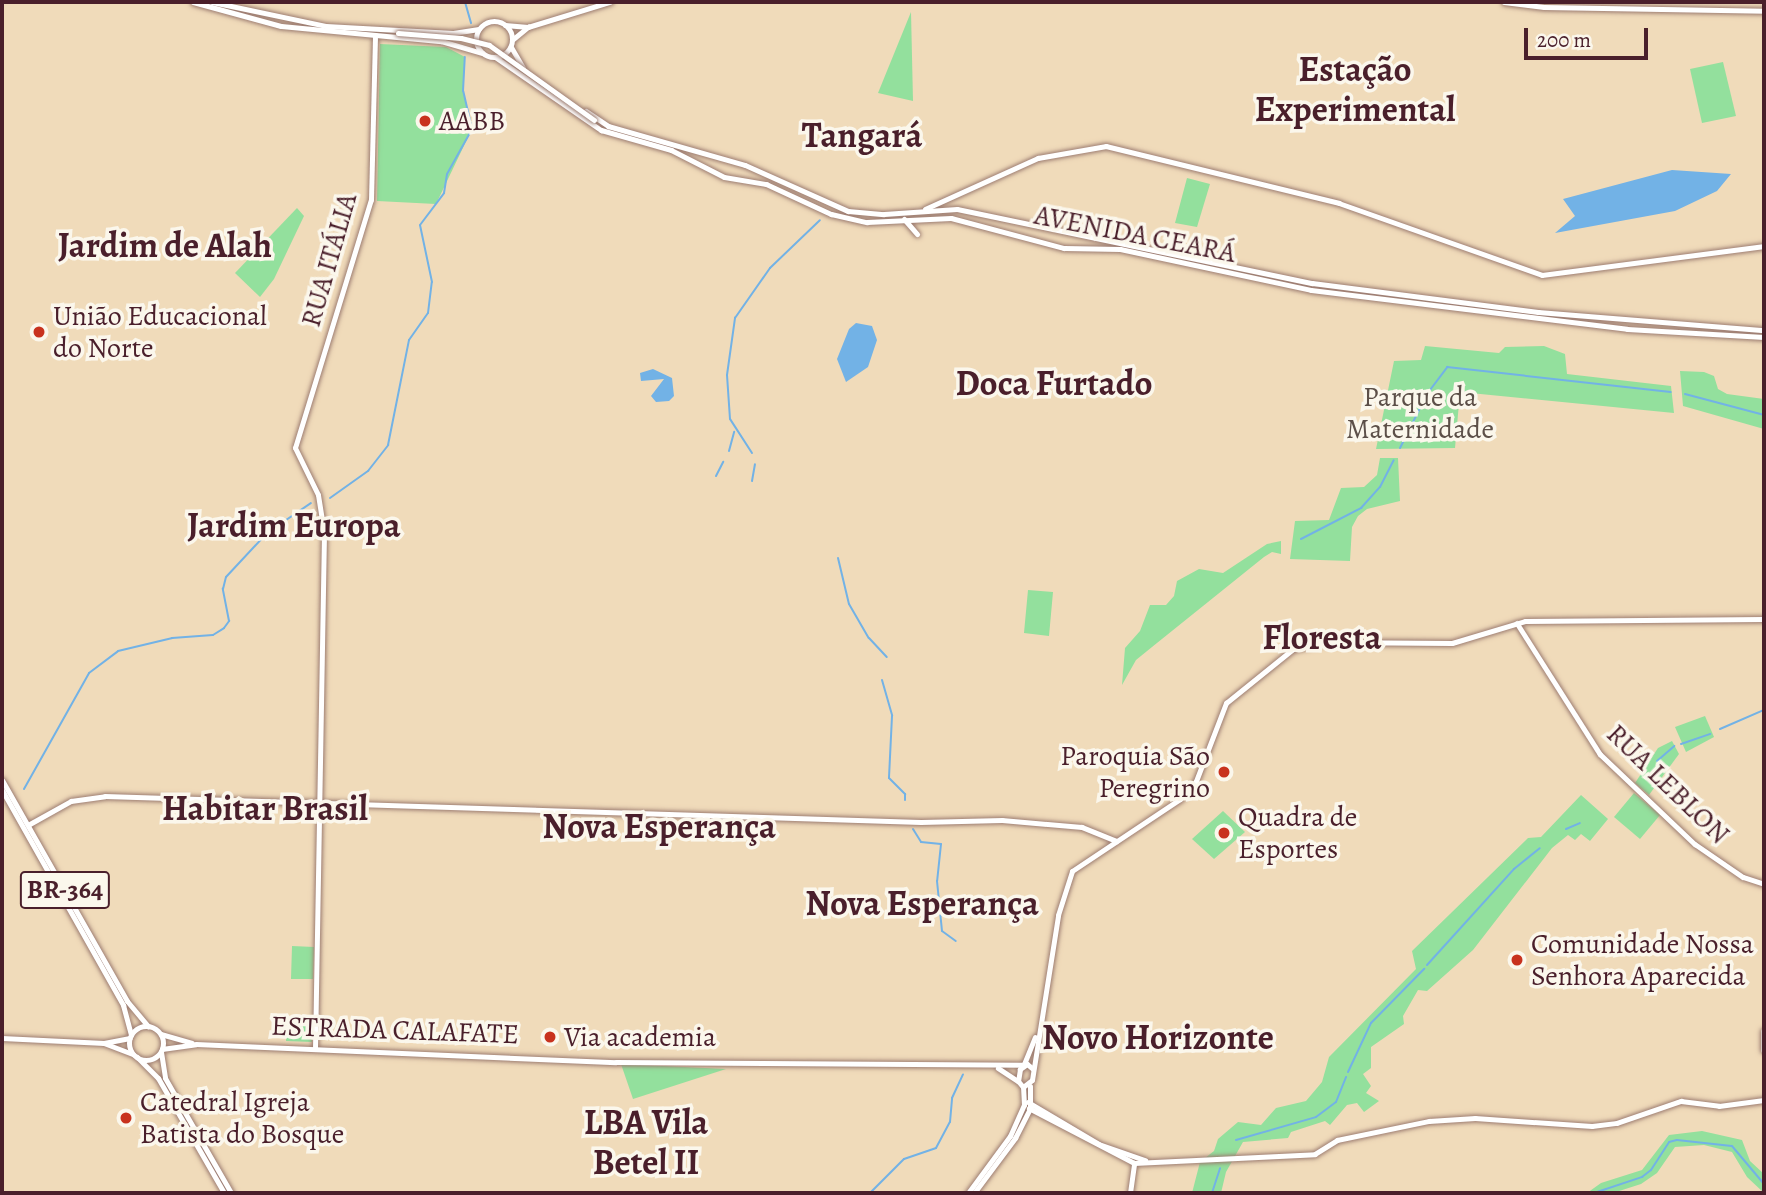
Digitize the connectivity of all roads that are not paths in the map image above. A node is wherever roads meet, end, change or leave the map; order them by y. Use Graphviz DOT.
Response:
graph roads {
  1 [pos="192,2"];
  2 [pos="212,2"];
  3 [pos="610,2"];
  4 [pos="1504,2"];
  5 [pos="1764,11"];
  6 [pos="505,24"];
  7 [pos="528,27"];
  8 [pos="380,29"];
  9 [pos="479,29"];
  10 [pos="375,36"];
  11 [pos="512,43"];
  12 [pos="482,53"];
  13 [pos="495,57"];
  14 [pos="606,124"];
  15 [pos="722,157"];
  16 [pos="745,164"];
  17 [pos="715,172"];
  18 [pos="740,179"];
  19 [pos="925,209"];
  20 [pos="916,218"];
  21 [pos="923,218"];
  22 [pos="904,219"];
  23 [pos="1055,230"];
  24 [pos="1072,234"];
  25 [pos="1042,240"];
  26 [pos="1764,246"];
  27 [pos="1071,248"];
  28 [pos="1612,319"];
  29 [pos="1642,322"];
  30 [pos="1600,326"];
  31 [pos="1627,329"];
  32 [pos="1764,330"];
  33 [pos="1764,337"];
  34 [pos="1764,619"];
  35 [pos="1517,622"];
  36 [pos="2,780"];
  37 [pos="2,790"];
  38 [pos="321,802"];
  39 [pos="28,825"];
  40 [pos="1116,841"];
  41 [pos="1764,884"];
  42 [pos="125,1003"];
  43 [pos="148,1026"];
  44 [pos="1038,1028"];
  45 [pos="1764,1031"];
  46 [pos="161,1034"];
  47 [pos="130,1037"];
  48 [pos="2,1038"];
  49 [pos="104,1042"];
  50 [pos="196,1044"];
  51 [pos="1764,1048"];
  52 [pos="314,1049"];
  53 [pos="162,1051"];
  54 [pos="135,1056"];
  55 [pos="1023,1065"];
  56 [pos="994,1066"];
  57 [pos="1033,1069"];
  58 [pos="1017,1081"];
  59 [pos="1026,1086"];
  60 [pos="1764,1100"];
  61 [pos="1027,1104"];
  62 [pos="1122,1158"];
  63 [pos="1134,1161"];
  64 [pos="1133,1172"];
  65 [pos="224,1193"];
  66 [pos="232,1193"];
  67 [pos="968,1193"];
  68 [pos="974,1193"];
  69 [pos="1130,1193"];
  1 -- 10 [label="main road"];
  2 -- 8 [label="main road"];
  3 -- 7 [label="street"];
  4 -- 5 [label="street"];
  6 -- 7 [label="street"];
  6 -- 9 [label="main road"];
  6 -- 11 [label="main road"];
  7 -- 11 [label="street"];
  8 -- 9 [label="main road"];
  8 -- 14 [label="main road, bridge"];
  9 -- 12 [label="main road"];
  10 -- 12 [label="main road"];
  10 -- 38 [label="street, RUA ITÁLIA"];
  11 -- 13 [label="main road"];
  11 -- 14 [label="main road, AVENIDA CEARÁ"];
  12 -- 13 [label="main road"];
  13 -- 17 [label="main road, AVENIDA CEARÁ"];
  14 -- 15 [label="main road, AVENIDA CEARÁ"];
  15 -- 16 [label="main road, AVENIDA CEARÁ"];
  15 -- 17 [label="main road"];
  16 -- 18 [label="main road"];
  16 -- 19 [label="main road, AVENIDA CEARÁ"];
  17 -- 18 [label="main road, AVENIDA CEARÁ"];
  18 -- 22 [label="main road, AVENIDA CEARÁ"];
  19 -- 20 [label="main road"];
  19 -- 23 [label="main road, AVENIDA CEARÁ"];
  19 -- 26 [label="street"];
  20 -- 21 [label="main road, AVENIDA CEARÁ"];
  20 -- 22 [label="main road, AVENIDA CEARÁ"];
  21 -- 22 [label="main road"];
  21 -- 25 [label="main road, AVENIDA CEARÁ"];
  23 -- 24 [label="main road, AVENIDA CEARÁ"];
  23 -- 25 [label="main road"];
  24 -- 27 [label="main road"];
  24 -- 28 [label="main road, AVENIDA CEARÁ"];
  25 -- 27 [label="main road, AVENIDA CEARÁ"];
  27 -- 30 [label="main road, AVENIDA CEARÁ"];
  28 -- 29 [label="main road, AVENIDA CEARÁ"];
  28 -- 30 [label="main road"];
  29 -- 31 [label="main road"];
  29 -- 32 [label="main road, AVENIDA CEARÁ"];
  30 -- 31 [label="main road, AVENIDA CEARÁ"];
  31 -- 33 [label="main road, AVENIDA CEARÁ"];
  34 -- 35 [label="main road"];
  35 -- 40 [label="main road"];
  35 -- 41 [label="street, RUA LEBLON"];
  36 -- 39 [label="main road, BR-364"];
  37 -- 42 [label="main road, BR-364"];
  38 -- 39 [label="street"];
  38 -- 40 [label="street"];
  38 -- 52 [label="street"];
  39 -- 42 [label="main road, BR-364"];
  40 -- 44 [label="main road"];
  42 -- 43 [label="main road, BR-364"];
  42 -- 47 [label="main road, BR-364"];
  43 -- 46 [label="main road, BR-364"];
  43 -- 47 [label="main road"];
  44 -- 55 [label="main road"];
  44 -- 57 [label="main road"];
  45 -- 51 [label="street"];
  46 -- 50 [label="street, ESTRADA CALAFATE"];
  46 -- 53 [label="main road"];
  47 -- 49 [label="street"];
  47 -- 54 [label="main road, BR-364"];
  48 -- 49 [label="street"];
  49 -- 54 [label="street"];
  50 -- 52 [label="street, ESTRADA CALAFATE"];
  50 -- 53 [label="street, ESTRADA CALAFATE"];
  52 -- 56 [label="street, ESTRADA CALAFATE"];
  53 -- 54 [label="main road"];
  53 -- 66 [label="main road"];
  54 -- 65 [label="main road"];
  55 -- 56 [label="street, ESTRADA CALAFATE"];
  55 -- 57 [label="main road"];
  55 -- 58 [label="main road"];
  56 -- 58 [label="street"];
  57 -- 59 [label="main road"];
  58 -- 59 [label="main road"];
  59 -- 61 [label="main road"];
  60 -- 63 [label="street"];
  61 -- 62 [label="street"];
  61 -- 63 [label="street"];
  61 -- 67 [label="main road"];
  61 -- 68 [label="main road"];
  62 -- 63 [label="street"];
  62 -- 64 [label="street"];
  63 -- 64 [label="street"];
  64 -- 69 [label="street"];
}
